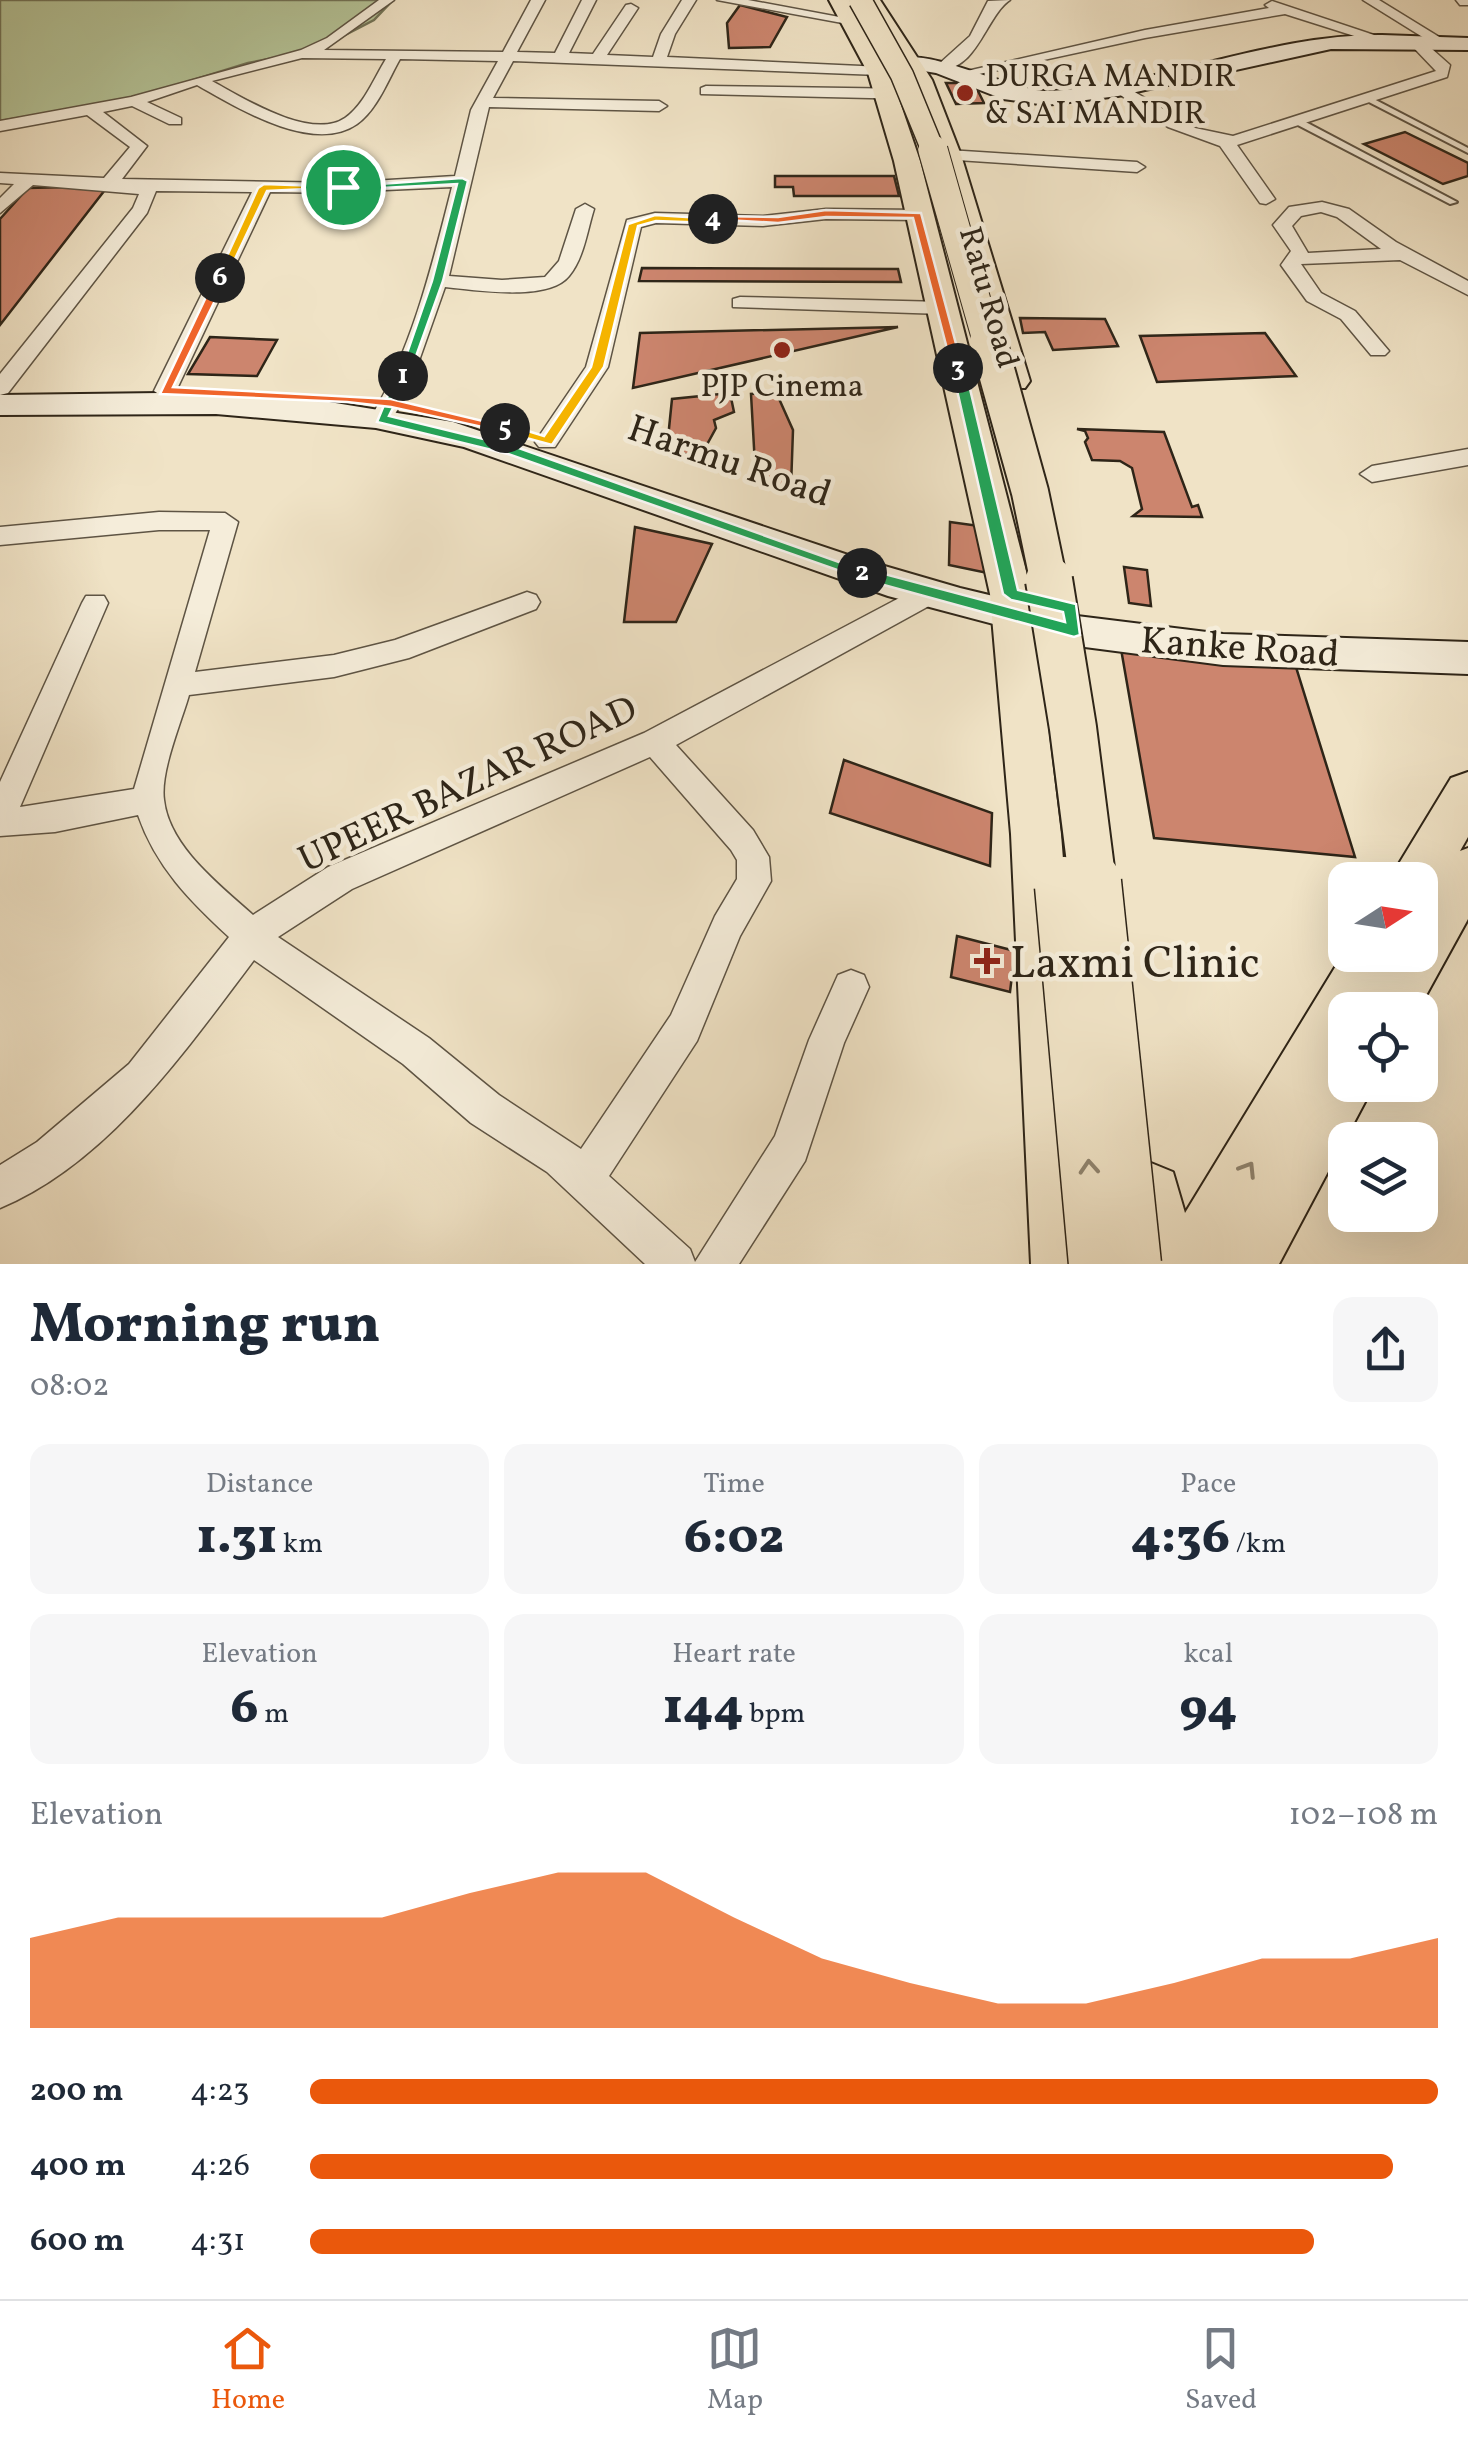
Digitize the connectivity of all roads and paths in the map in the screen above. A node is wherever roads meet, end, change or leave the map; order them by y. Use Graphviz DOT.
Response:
graph roads {
  1 [pos="387,0"];
  2 [pos="538,0"];
  3 [pos="589,0"];
  4 [pos="690,0"];
  5 [pos="724,0"];
  6 [pos="1003,0"];
  7 [pos="1256,0"];
  8 [pos="1312,0"];
  9 [pos="1370,0"];
  10 [pos="631,8"];
  11 [pos="860,8"];
  12 [pos="1288,10"];
  13 [pos="1353,31"];
  14 [pos="1394,44"];
  15 [pos="1418,44"];
  16 [pos="1443,44"];
  17 [pos="1468,44"];
  18 [pos="302,54"];
  19 [pos="395,56"];
  20 [pos="507,56"];
  21 [pos="560,58"];
  22 [pos="597,59"];
  23 [pos="658,62"];
  24 [pos="917,77"];
  25 [pos="198,80"];
  26 [pos="1118,88"];
  27 [pos="706,90"];
  28 [pos="1368,98"];
  29 [pos="134,101"];
  30 [pos="483,102"];
  31 [pos="658,106"];
  32 [pos="92,111"];
  33 [pos="1295,120"];
  34 [pos="175,121"];
  35 [pos="0,126"];
  36 [pos="1226,142"];
  37 [pos="1468,152"];
  38 [pos="948,154"];
  39 [pos="1137,167"];
  40 [pos="0,178"];
  41 [pos="28,180"];
  42 [pos="462,181"];
  43 [pos="109,184"];
  44 [pos="141,186"];
  45 [pos="343,187"];
  46 [pos="264,188"];
  47 [pos="1266,200"];
  48 [pos="1453,202"];
  49 [pos="0,208"];
  50 [pos="584,210"];
  51 [pos="356,212"];
  52 [pos="918,215"];
  53 [pos="1402,254"];
  54 [pos="1295,258"];
  55 [pos="438,281"];
  56 [pos="1468,289"];
  57 [pos="740,303"];
  58 [pos="943,308"];
  59 [pos="1378,351"];
  60 [pos="0,390"];
  61 [pos="165,391"];
  62 [pos="0,405"];
  63 [pos="386,411"];
  64 [pos="547,442"];
  65 [pos="1468,457"];
  66 [pos="1372,474"];
  67 [pos="0,536"];
  68 [pos="929,594"];
  69 [pos="527,602"];
  70 [pos="96,603"];
  71 [pos="1013,605"];
  72 [pos="1072,619"];
  73 [pos="1468,631"];
  74 [pos="1468,658"];
  75 [pos="177,685"];
  76 [pos="655,742"];
  77 [pos="1468,793"];
  78 [pos="148,800"];
  79 [pos="0,819"];
  80 [pos="1425,862"];
  81 [pos="1468,871"];
  82 [pos="1438,923"];
  83 [pos="252,934"];
  84 [pos="1362,972"];
  85 [pos="851,988"];
  86 [pos="1335,1102"];
  87 [pos="584,1179"];
  88 [pos="0,1188"];
  89 [pos="675,1264"];
  90 [pos="714,1264"];
  91 [pos="1063,1264"];
  92 [pos="1098,1264"];
  93 [pos="1132,1264"];
  94 [pos="1162,1264"];
  95 [pos="1190,1264"];
  96 [pos="1244,1264"];
  1 -- 18 [label="street"];
  2 -- 20 [label="street"];
  3 -- 21 [label="street"];
  4 -- 23 [label="street"];
  5 -- 11 [label="street"];
  6 -- 24 [label="street"];
  7 -- 12 [label="street"];
  8 -- 13 [label="street"];
  9 -- 16 [label="street"];
  10 -- 22 [label="street"];
  11 -- 24 [label="main road, Ratu Road"];
  92 -- 11 [label="main road, one-way, bridge"];
  11 -- 93 [label="main road, bridge"];
  12 -- 13 [label="street"];
  12 -- 24 [label="street"];
  13 -- 14 [label="street"];
  14 -- 15 [label="main road"];
  14 -- 26 [label="main road"];
  15 -- 16 [label="main road"];
  15 -- 28 [label="street"];
  16 -- 17 [label="main road"];
  18 -- 19 [label="street"];
  18 -- 25 [label="street"];
  19 -- 20 [label="street"];
  19 -- 25 [label="street"];
  20 -- 21 [label="street"];
  20 -- 30 [label="street"];
  21 -- 22 [label="street"];
  22 -- 23 [label="street"];
  23 -- 24 [label="street"];
  24 -- 26 [label="main road"];
  24 -- 27 [label="street"];
  24 -- 38 [label="main road, Ratu Road"];
  24 -- 52 [label="main road, Ratu Road"];
  25 -- 29 [label="street"];
  26 -- 36 [label="street"];
  28 -- 33 [label="street"];
  28 -- 37 [label="lane"];
  29 -- 32 [label="street"];
  29 -- 34 [label="street"];
  30 -- 31 [label="street"];
  30 -- 42 [label="street"];
  32 -- 35 [label="street"];
  32 -- 43 [label="street"];
  33 -- 36 [label="street"];
  33 -- 48 [label="lane"];
  36 -- 47 [label="street"];
  38 -- 39 [label="street"];
  38 -- 72 [label="main road, Ratu Road"];
  40 -- 41 [label="street"];
  41 -- 43 [label="street"];
  41 -- 49 [label="street"];
  42 -- 45 [label="street"];
  42 -- 55 [label="street"];
  43 -- 44 [label="street"];
  44 -- 46 [label="street"];
  44 -- 60 [label="street"];
  45 -- 46 [label="street"];
  45 -- 51 [label="street"];
  46 -- 61 [label="street"];
  50 -- 55 [label="street"];
  52 -- 58 [label="main road, Ratu Road"];
  52 -- 64 [label="street"];
  53 -- 54 [label="street"];
  53 -- 54 [label="street"];
  53 -- 56 [label="street"];
  54 -- 59 [label="street"];
  55 -- 63 [label="street"];
  57 -- 58 [label="street"];
  58 -- 71 [label="main road, Ratu Road"];
  60 -- 61 [label="main road, Harmu Road"];
  61 -- 63 [label="main road, Harmu Road"];
  62 -- 63 [label="main road, Harmu Road"];
  63 -- 64 [label="main road, Harmu Road"];
  63 -- 68 [label="main road, Harmu Road"];
  64 -- 71 [label="main road, Harmu Road"];
  65 -- 66 [label="street"];
  67 -- 75 [label="street"];
  68 -- 71 [label="main road, Harmu Road"];
  68 -- 76 [label="street, UPEER BAZAR ROAD"];
  69 -- 75 [label="street"];
  70 -- 79 [label="street"];
  71 -- 72 [label="main road, Kanke Road"];
  71 -- 91 [label="main road, Ratu Road"];
  72 -- 73 [label="main road, Kanke Road"];
  72 -- 74 [label="main road, Kanke Road"];
  72 -- 94 [label="main road, Ratu Road"];
  75 -- 78 [label="street"];
  76 -- 83 [label="street, UPEER BAZAR ROAD"];
  76 -- 87 [label="street"];
  77 -- 80 [label="main road"];
  78 -- 79 [label="street"];
  78 -- 83 [label="street"];
  81 -- 82 [label="main road"];
  83 -- 87 [label="street"];
  83 -- 88 [label="street, UPEER BAZAR ROAD"];
  95 -- 84 [label="main road, one-way"];
  85 -- 90 [label="street"];
  86 -- 96 [label="main road"];
  87 -- 89 [label="street"];
}
